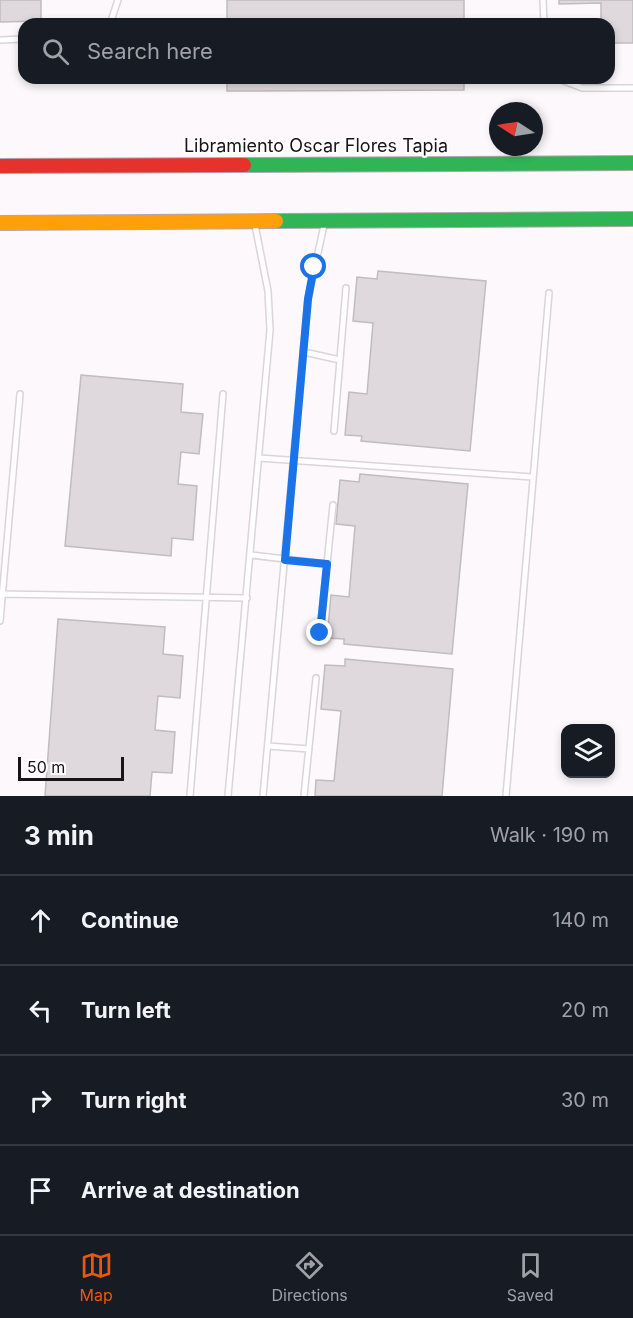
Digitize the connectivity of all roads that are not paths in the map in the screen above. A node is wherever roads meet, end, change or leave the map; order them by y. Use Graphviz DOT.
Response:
graph roads {
  1 [pos="118,0"];
  2 [pos="543,0"];
  3 [pos="112,18"];
  4 [pos="544,18"];
  5 [pos="0,39"];
  6 [pos="18,39"];
  7 [pos="572,84"];
  8 [pos="633,88"];
  9 [pos="633,163"];
  10 [pos="0,166"];
  11 [pos="633,219"];
  12 [pos="254,220"];
  13 [pos="325,220"];
  14 [pos="0,223"];
  15 [pos="346,288"];
  16 [pos="549,293"];
  17 [pos="304,352"];
  18 [pos="340,360"];
  19 [pos="20,394"];
  20 [pos="223,394"];
  21 [pos="334,431"];
  22 [pos="259,458"];
  23 [pos="294,459"];
  24 [pos="532,477"];
  25 [pos="333,505"];
  26 [pos="250,555"];
  27 [pos="285,560"];
  28 [pos="327,564"];
  29 [pos="1,594"];
  30 [pos="206,598"];
  31 [pos="246,598"];
  32 [pos="0,621"];
  33 [pos="320,633"];
  34 [pos="316,678"];
  35 [pos="268,746"];
  36 [pos="309,749"];
  37 [pos="190,796"];
  38 [pos="228,796"];
  39 [pos="263,796"];
  40 [pos="304,796"];
  41 [pos="506,796"];
  1 -- 3 [label="lane"];
  2 -- 4 [label="lane"];
  5 -- 6 [label="lane"];
  7 -- 8 [label="lane"];
  9 -- 10 [label="highway, Libramiento Oscar Flores Tapia"];
  11 -- 13 [label="highway"];
  12 -- 13 [label="highway"];
  12 -- 14 [label="highway"];
  12 -- 22 [label="lane"];
  13 -- 17 [label="lane"];
  15 -- 18 [label="lane"];
  16 -- 24 [label="lane"];
  17 -- 18 [label="lane"];
  17 -- 23 [label="lane"];
  18 -- 21 [label="lane"];
  19 -- 29 [label="lane"];
  20 -- 30 [label="lane"];
  22 -- 23 [label="lane"];
  22 -- 26 [label="lane"];
  23 -- 24 [label="lane"];
  23 -- 27 [label="lane"];
  24 -- 41 [label="lane"];
  25 -- 28 [label="lane"];
  26 -- 27 [label="lane"];
  26 -- 31 [label="lane"];
  27 -- 28 [label="lane"];
  27 -- 35 [label="lane"];
  28 -- 33 [label="lane"];
  29 -- 30 [label="lane"];
  29 -- 32 [label="lane"];
  30 -- 31 [label="lane"];
  30 -- 37 [label="lane"];
  31 -- 38 [label="lane"];
  34 -- 36 [label="lane"];
  35 -- 36 [label="lane"];
  35 -- 39 [label="lane"];
  36 -- 40 [label="lane"];
}
